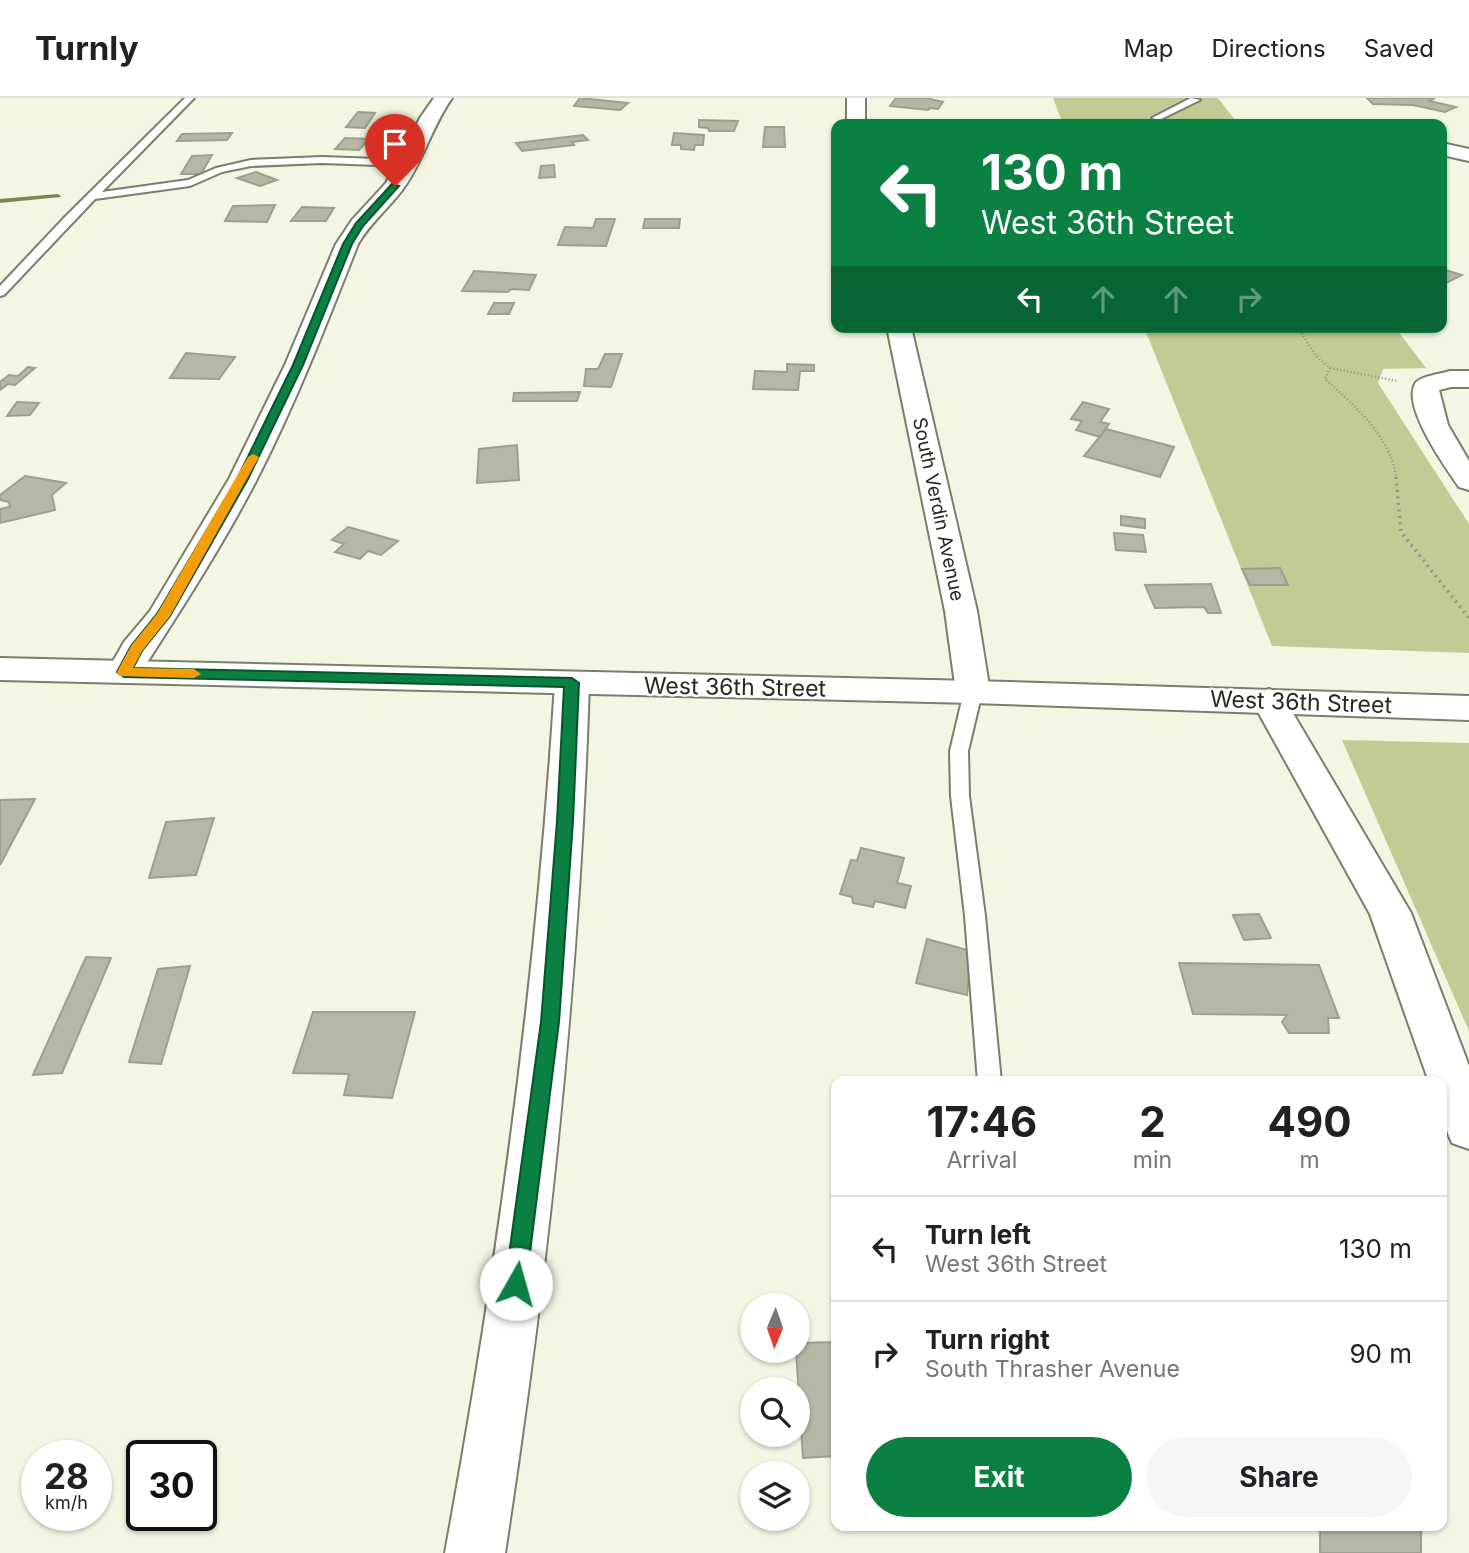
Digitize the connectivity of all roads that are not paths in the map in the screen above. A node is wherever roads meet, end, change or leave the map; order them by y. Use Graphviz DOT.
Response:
graph roads {
  1 [pos="190,98"];
  2 [pos="443,98"];
  3 [pos="856,98"];
  4 [pos="1195,98"];
  5 [pos="1156,118"];
  6 [pos="856,119"];
  7 [pos="1447,150"];
  8 [pos="1469,155"];
  9 [pos="405,163"];
  10 [pos="92,195"];
  11 [pos="0,293"];
  12 [pos="900,333"];
  13 [pos="1469,379"];
  14 [pos="1469,481"];
  15 [pos="0,669"];
  16 [pos="124,672"];
  17 [pos="572,683"];
  18 [pos="973,692"];
  19 [pos="1269,701"];
  20 [pos="1469,708"];
  21 [pos="989,1076"];
  22 [pos="1469,1128"];
  23 [pos="475,1553"];
  1 -- 10 [label="lane"];
  2 -- 9 [label="street"];
  3 -- 6 [label="street"];
  4 -- 5 [label="lane"];
  7 -- 8 [label="street"];
  9 -- 10 [label="lane"];
  9 -- 16 [label="street"];
  10 -- 11 [label="lane"];
  12 -- 18 [label="street, South Verdin Avenue"];
  13 -- 14 [label="street"];
  15 -- 16 [label="street, West 36th Street"];
  16 -- 17 [label="street, West 36th Street"];
  17 -- 18 [label="street, West 36th Street"];
  17 -- 23 [label="street"];
  18 -- 19 [label="street, West 36th Street"];
  18 -- 21 [label="lane"];
  19 -- 20 [label="street, West 36th Street"];
  19 -- 22 [label="street"];
}
